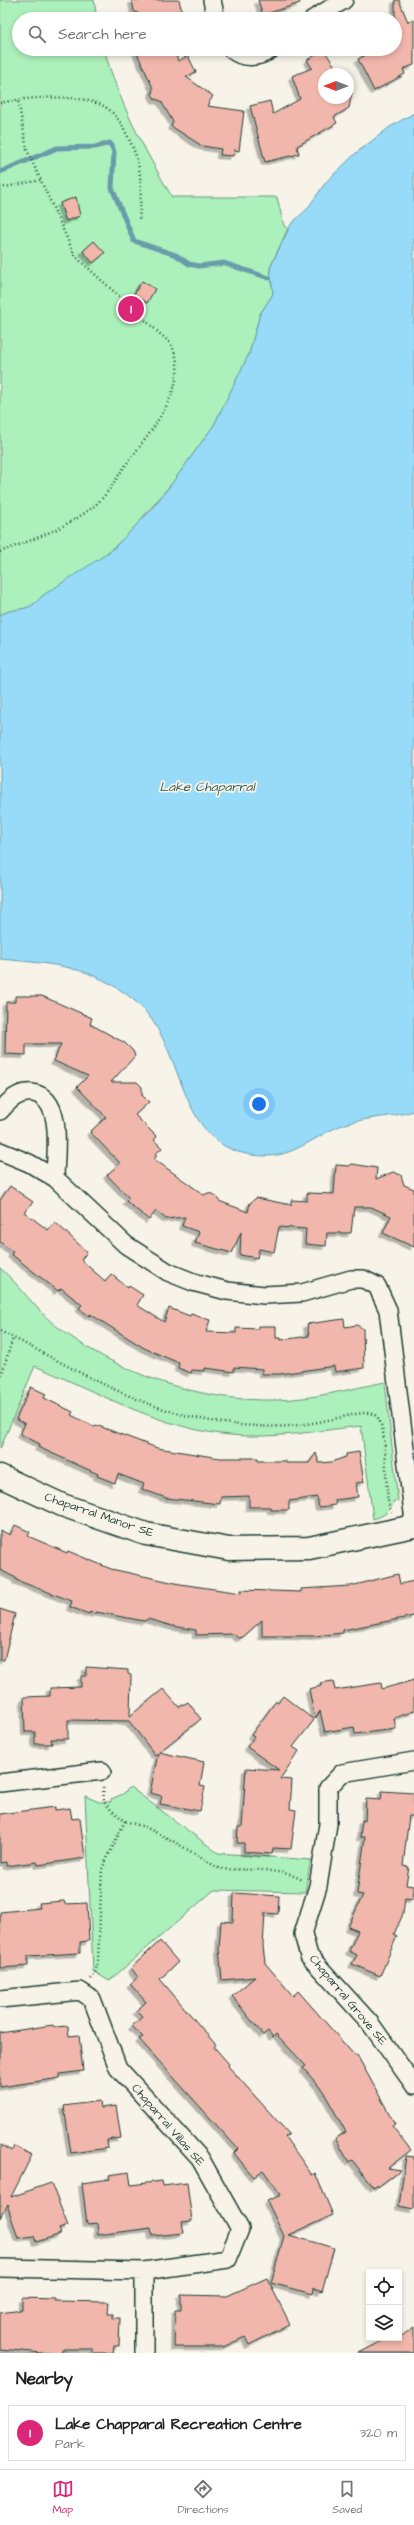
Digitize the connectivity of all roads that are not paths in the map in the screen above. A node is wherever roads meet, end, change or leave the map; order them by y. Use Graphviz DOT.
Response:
graph roads {
  1 [pos="212,0"];
  2 [pos="344,0"];
  3 [pos="215,12"];
  4 [pos="324,12"];
  5 [pos="246,56"];
  6 [pos="258,56"];
  7 [pos="0,1111"];
  8 [pos="0,1151"];
  9 [pos="55,1178"];
  10 [pos="0,1476"];
  11 [pos="414,1521"];
  12 [pos="414,1526"];
  13 [pos="414,1761"];
  14 [pos="102,1770"];
  15 [pos="0,1783"];
  16 [pos="0,1999"];
  17 [pos="414,2086"];
  18 [pos="0,2268"];
  19 [pos="144,2271"];
  20 [pos="144,2353"];
  1 -- 3 [label="street"];
  2 -- 4 [label="street"];
  5 -- 6 [label="street"];
  7 -- 9 [label="street"];
  8 -- 9 [label="street"];
  9 -- 11 [label="street"];
  10 -- 12 [label="street, Chaparral Manor SE"];
  13 -- 17 [label="street, Chaparral Grove SE"];
  14 -- 15 [label="street"];
  16 -- 19 [label="street, Chaparral Villas SE"];
  18 -- 19 [label="street, Chaparral Villas SE"];
  19 -- 20 [label="street"];
}
